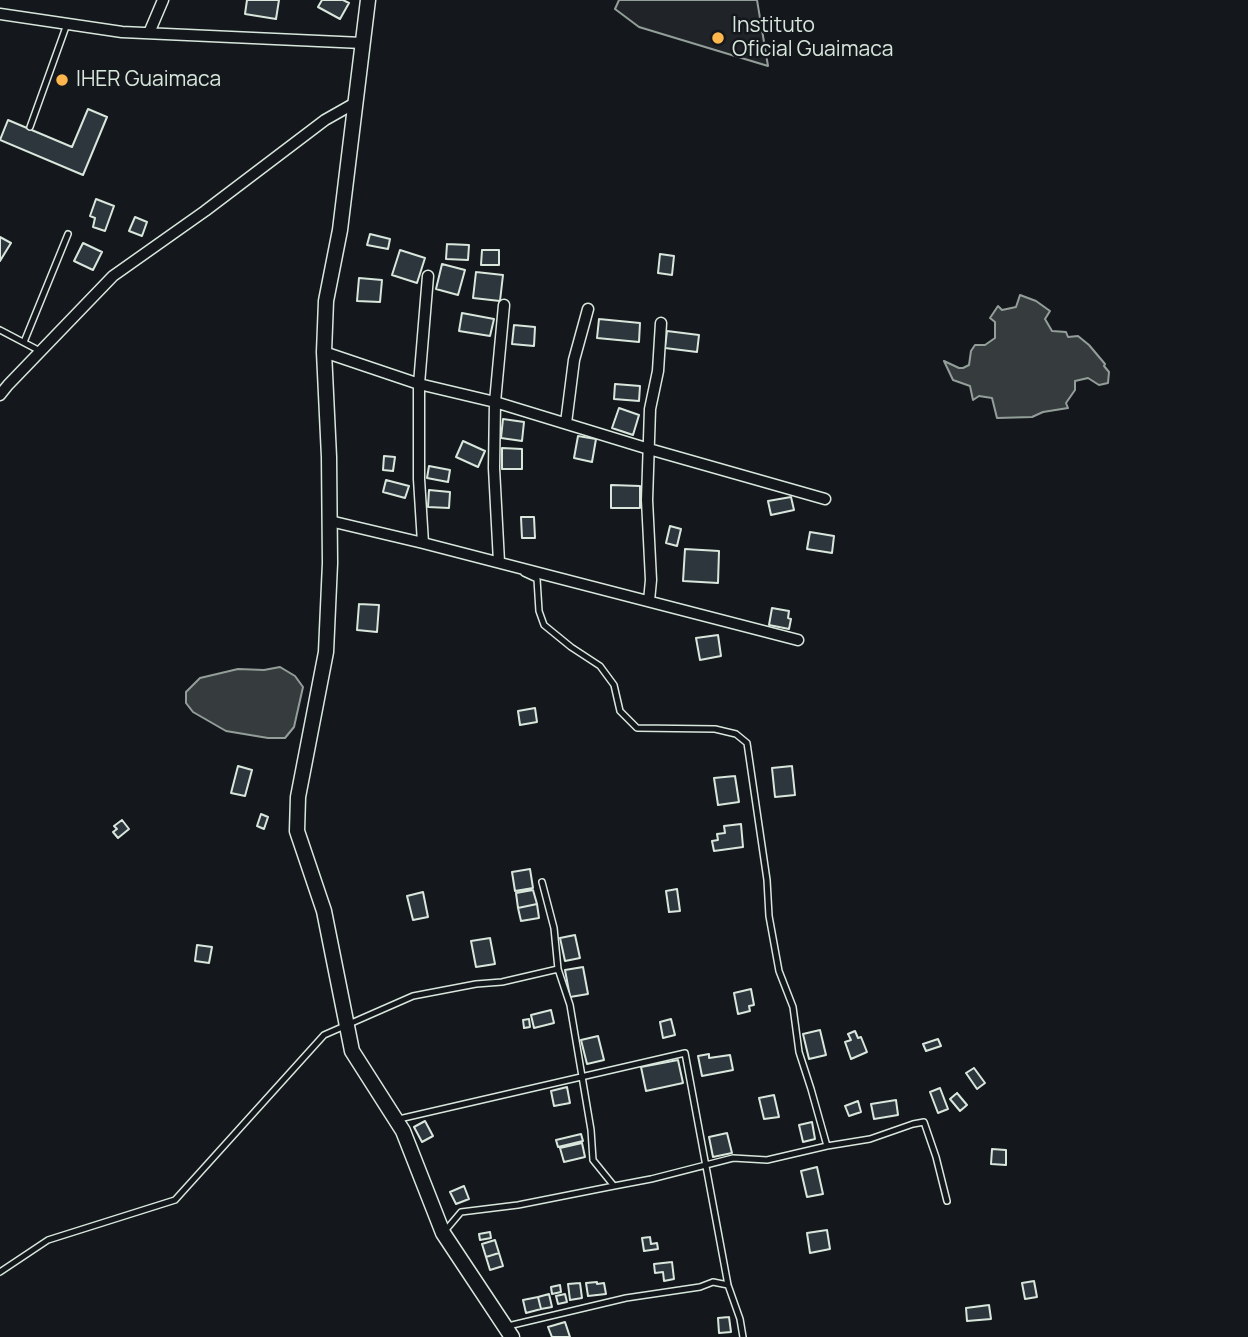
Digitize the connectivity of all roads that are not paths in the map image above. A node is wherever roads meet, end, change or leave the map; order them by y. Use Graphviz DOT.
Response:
graph roads {
  1 [pos="163,0"];
  2 [pos="368,0"];
  3 [pos="0,14"];
  4 [pos="67,24"];
  5 [pos="149,33"];
  6 [pos="362,43"];
  7 [pos="355,103"];
  8 [pos="30,127"];
  9 [pos="68,234"];
  10 [pos="428,276"];
  11 [pos="504,305"];
  12 [pos="588,309"];
  13 [pos="661,323"];
  14 [pos="0,330"];
  15 [pos="24,342"];
  16 [pos="40,351"];
  17 [pos="324,352"];
  18 [pos="419,384"];
  19 [pos="0,395"];
  20 [pos="495,402"];
  21 [pos="566,424"];
  22 [pos="649,449"];
  23 [pos="825,499"];
  24 [pos="330,521"];
  25 [pos="423,542"];
  26 [pos="499,562"];
  27 [pos="649,601"];
  28 [pos="798,640"];
  29 [pos="542,882"];
  30 [pos="558,969"];
  31 [pos="347,1024"];
  32 [pos="581,1076"];
  33 [pos="396,1120"];
  34 [pos="827,1146"];
  35 [pos="705,1166"];
  36 [pos="614,1186"];
  37 [pos="947,1201"];
  38 [pos="443,1233"];
  39 [pos="0,1272"];
  40 [pos="728,1285"];
  41 [pos="508,1332"];
  42 [pos="743,1337"];
  1 -- 5 [label="street"];
  2 -- 6 [label="street"];
  3 -- 4 [label="street"];
  4 -- 5 [label="street"];
  4 -- 8 [label="lane"];
  5 -- 6 [label="street"];
  6 -- 7 [label="street"];
  7 -- 16 [label="street"];
  7 -- 17 [label="street"];
  9 -- 15 [label="lane"];
  10 -- 18 [label="street"];
  11 -- 20 [label="street"];
  12 -- 21 [label="street"];
  13 -- 22 [label="street"];
  14 -- 15 [label="lane"];
  15 -- 16 [label="lane"];
  16 -- 19 [label="street"];
  17 -- 18 [label="street"];
  17 -- 24 [label="street"];
  18 -- 20 [label="street"];
  18 -- 25 [label="street"];
  20 -- 21 [label="street"];
  20 -- 26 [label="street"];
  21 -- 22 [label="street"];
  22 -- 23 [label="street"];
  22 -- 27 [label="street"];
  24 -- 25 [label="street"];
  24 -- 31 [label="street"];
  25 -- 26 [label="street"];
  26 -- 27 [label="street"];
  26 -- 34 [label="lane"];
  27 -- 28 [label="street"];
  29 -- 30 [label="lane"];
  30 -- 31 [label="lane"];
  30 -- 32 [label="lane"];
  31 -- 33 [label="street"];
  31 -- 39 [label="lane"];
  32 -- 33 [label="lane"];
  32 -- 35 [label="lane"];
  32 -- 36 [label="lane"];
  33 -- 38 [label="street"];
  34 -- 35 [label="lane"];
  34 -- 37 [label="lane"];
  35 -- 36 [label="lane"];
  35 -- 40 [label="lane"];
  36 -- 38 [label="lane"];
  38 -- 41 [label="street"];
  40 -- 41 [label="lane"];
  40 -- 42 [label="lane"];
}
